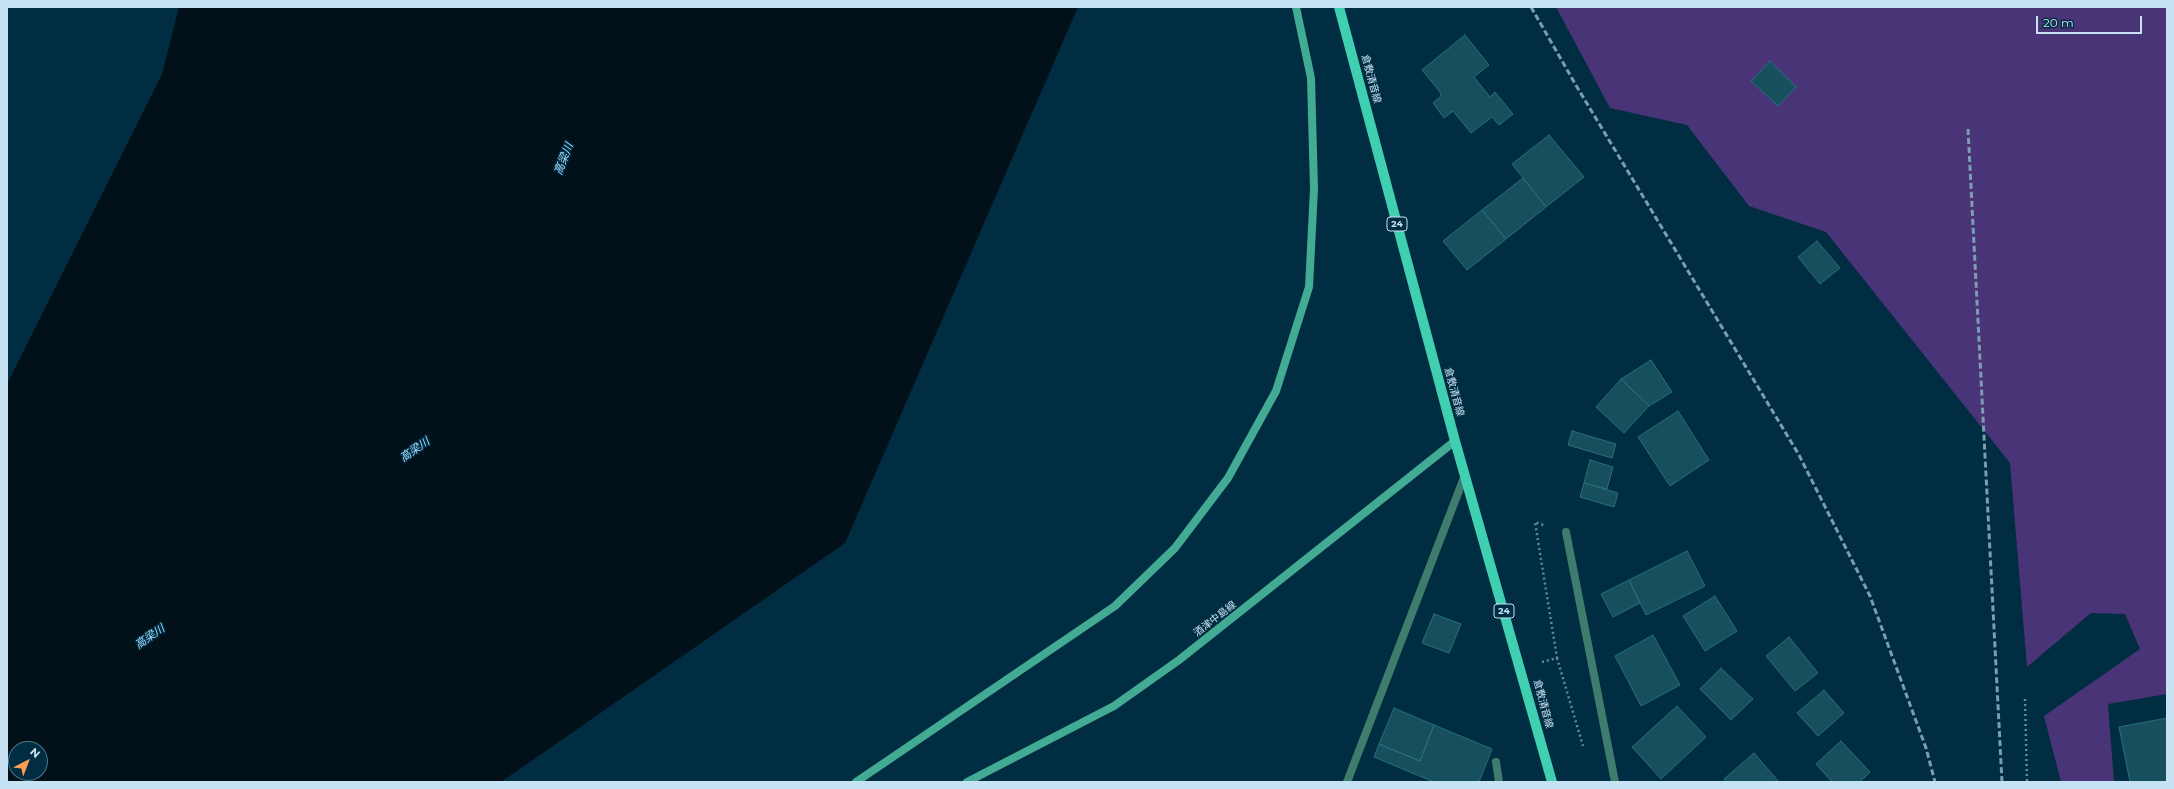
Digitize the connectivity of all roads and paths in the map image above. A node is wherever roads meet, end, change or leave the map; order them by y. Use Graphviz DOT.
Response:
graph roads {
  1 [pos="1296,7"];
  2 [pos="1339,7"];
  3 [pos="1455,441"];
  4 [pos="1465,475"];
  5 [pos="1566,532"];
  6 [pos="1557,658"];
  7 [pos="1520,667"];
  8 [pos="2025,699"];
  9 [pos="1585,753"];
  10 [pos="1496,762"];
  11 [pos="856,782"];
  12 [pos="967,782"];
  13 [pos="1347,782"];
  14 [pos="1499,782"];
  15 [pos="1552,782"];
  16 [pos="1615,782"];
  17 [pos="2027,782"];
  1 -- 11 [label="main road"];
  2 -- 3 [label="main road, 倉敷清音線 / 24"];
  3 -- 4 [label="main road, 倉敷清音線 / 24"];
  3 -- 12 [label="main road, 酒津中島線"];
  4 -- 7 [label="main road, 倉敷清音線 / 24"];
  4 -- 13 [label="street"];
  5 -- 6 [label="path"];
  5 -- 16 [label="street"];
  6 -- 7 [label="path"];
  6 -- 9 [label="path"];
  7 -- 15 [label="main road, 倉敷清音線 / 24"];
  8 -- 17 [label="path"];
  10 -- 14 [label="street"];
}
